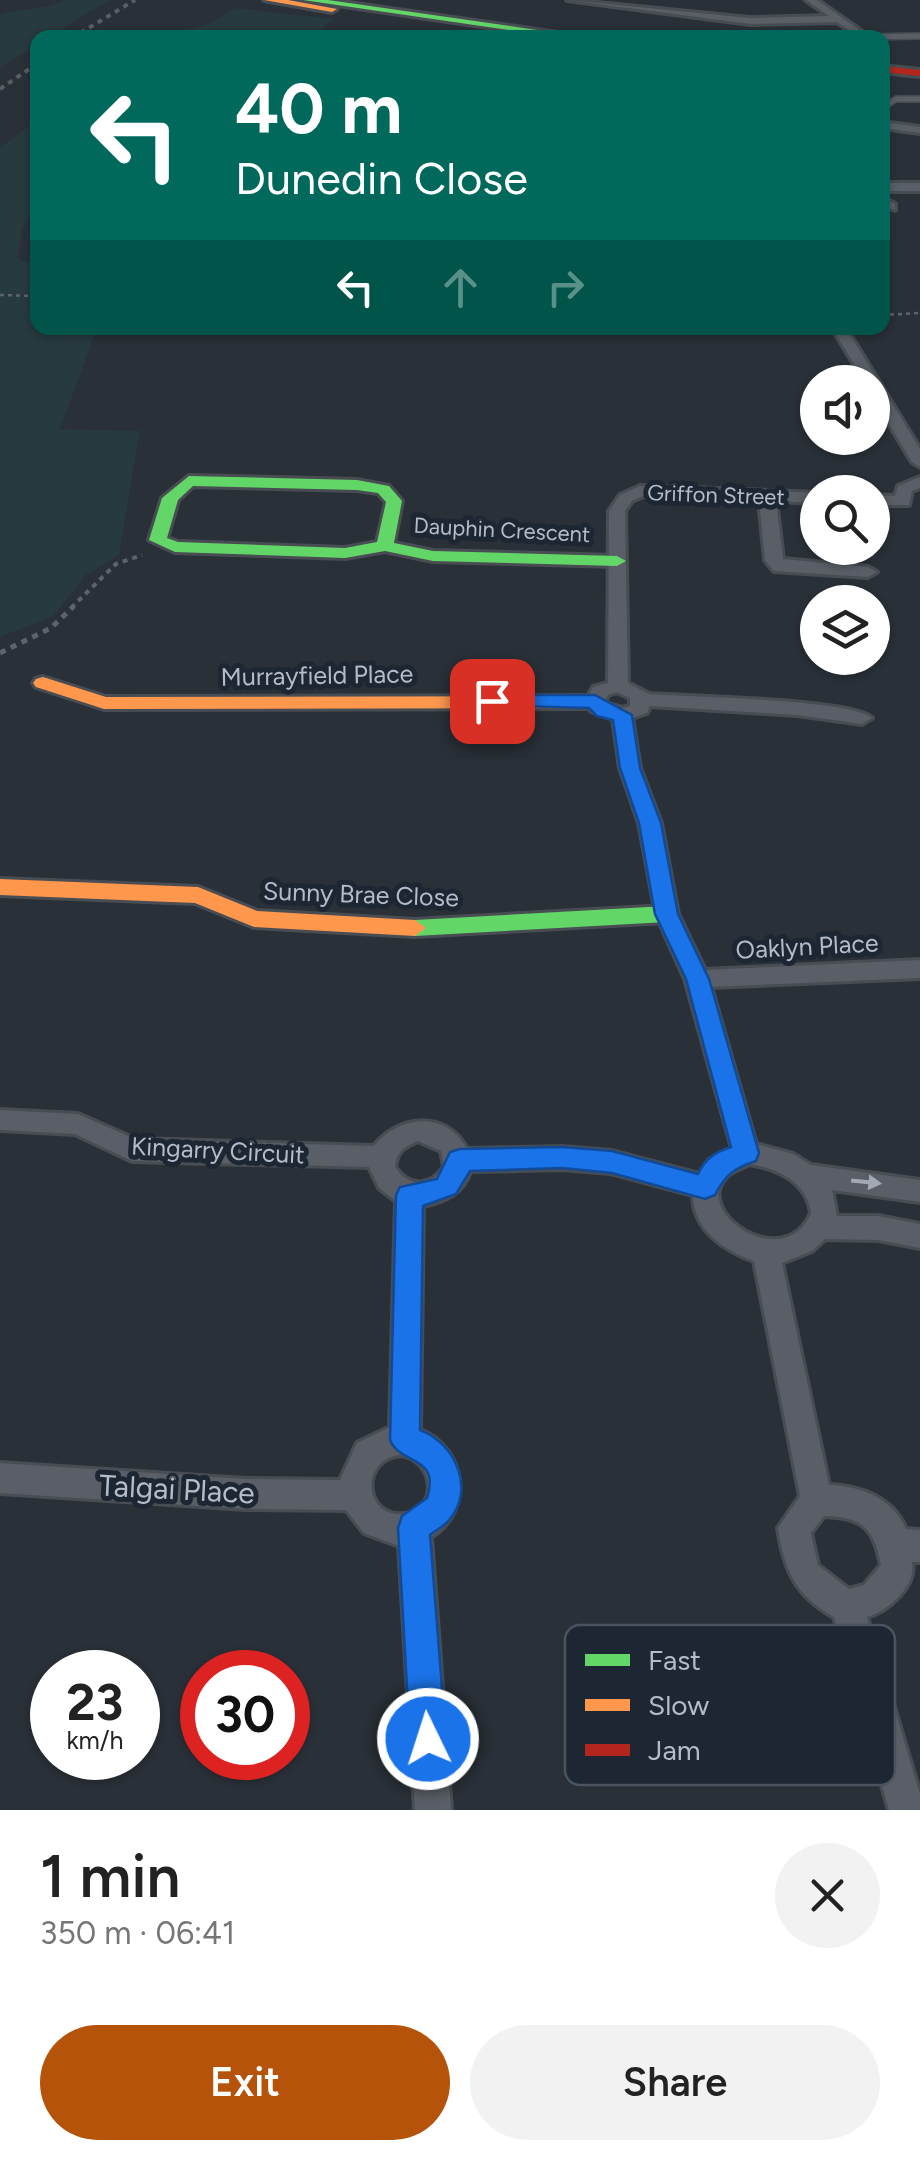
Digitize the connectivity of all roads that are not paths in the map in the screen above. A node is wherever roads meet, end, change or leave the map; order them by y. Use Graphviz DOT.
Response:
graph roads {
  1 [pos="0,0"];
  2 [pos="268,0"];
  3 [pos="308,0"];
  4 [pos="572,0"];
  5 [pos="810,0"];
  6 [pos="610,2"];
  7 [pos="15,6"];
  8 [pos="839,19"];
  9 [pos="476,30"];
  10 [pos="530,30"];
  11 [pos="856,30"];
  12 [pos="920,36"];
  13 [pos="890,37"];
  14 [pos="890,69"];
  15 [pos="920,73"];
  16 [pos="890,78"];
  17 [pos="920,81"];
  18 [pos="920,98"];
  19 [pos="890,103"];
  20 [pos="890,125"];
  21 [pos="920,130"];
  22 [pos="890,187"];
  23 [pos="920,187"];
  24 [pos="842,335"];
  25 [pos="920,462"];
  26 [pos="920,482"];
  27 [pos="767,496"];
  28 [pos="800,497"];
  29 [pos="890,501"];
  30 [pos="904,502"];
  31 [pos="920,513"];
  32 [pos="384,546"];
  33 [pos="616,561"];
  34 [pos="868,572"];
  35 [pos="43,683"];
  36 [pos="618,686"];
  37 [pos="642,700"];
  38 [pos="595,702"];
  39 [pos="622,715"];
  40 [pos="862,718"];
  41 [pos="0,887"];
  42 [pos="666,914"];
  43 [pos="920,969"];
  44 [pos="698,979"];
  45 [pos="0,1120"];
  46 [pos="746,1153"];
  47 [pos="381,1157"];
  48 [pos="460,1160"];
  49 [pos="811,1176"];
  50 [pos="705,1188"];
  51 [pos="920,1191"];
  52 [pos="410,1195"];
  53 [pos="818,1227"];
  54 [pos="920,1236"];
  55 [pos="766,1251"];
  56 [pos="405,1440"];
  57 [pos="0,1478"];
  58 [pos="355,1495"];
  59 [pos="817,1500"];
  60 [pos="414,1528"];
  61 [pos="907,1546"];
  62 [pos="847,1606"];
  63 [pos="853,1625"];
  64 [pos="895,1769"];
  65 [pos="433,1810"];
  66 [pos="907,1810"];
  1 -- 7 [label="street"];
  2 -- 9 [label="street"];
  3 -- 10 [label="street"];
  4 -- 6 [label="street"];
  5 -- 8 [label="street"];
  6 -- 8 [label="street"];
  8 -- 11 [label="street"];
  12 -- 13 [label="lane"];
  14 -- 15 [label="street"];
  16 -- 17 [label="street"];
  18 -- 19 [label="lane"];
  20 -- 21 [label="street"];
  22 -- 23 [label="street"];
  24 -- 25 [label="street"];
  26 -- 30 [label="street"];
  27 -- 28 [label="street, Griffon Street"];
  27 -- 33 [label="street, Griffon Street"];
  27 -- 34 [label="street"];
  29 -- 30 [label="street"];
  30 -- 31 [label="street"];
  32 -- 32 [label="street, Dauphin Crescent"];
  32 -- 33 [label="street, Dauphin Crescent"];
  33 -- 36 [label="street, Griffon Street"];
  35 -- 38 [label="street, Murrayfield Place"];
  36 -- 37 [label="street"];
  36 -- 38 [label="street"];
  37 -- 39 [label="street"];
  37 -- 40 [label="street"];
  38 -- 39 [label="street"];
  39 -- 42 [label="street"];
  41 -- 42 [label="street, Sunny Brae Close"];
  42 -- 44 [label="street"];
  43 -- 44 [label="street, Oaklyn Place"];
  44 -- 46 [label="street"];
  45 -- 47 [label="street, Kingarry Circuit"];
  46 -- 49 [label="street"];
  46 -- 50 [label="street"];
  47 -- 48 [label="street"];
  47 -- 52 [label="street"];
  48 -- 50 [label="street"];
  48 -- 52 [label="street"];
  49 -- 51 [label="street, one-way"];
  49 -- 53 [label="street"];
  50 -- 55 [label="street"];
  52 -- 56 [label="street"];
  53 -- 54 [label="street"];
  53 -- 55 [label="street"];
  55 -- 59 [label="street"];
  56 -- 58 [label="street"];
  56 -- 60 [label="street"];
  57 -- 58 [label="street, Talgai Place"];
  58 -- 60 [label="street"];
  59 -- 61 [label="street"];
  59 -- 62 [label="street"];
  60 -- 65 [label="street"];
  61 -- 62 [label="street"];
  62 -- 63 [label="street"];
  64 -- 66 [label="street"];
}
